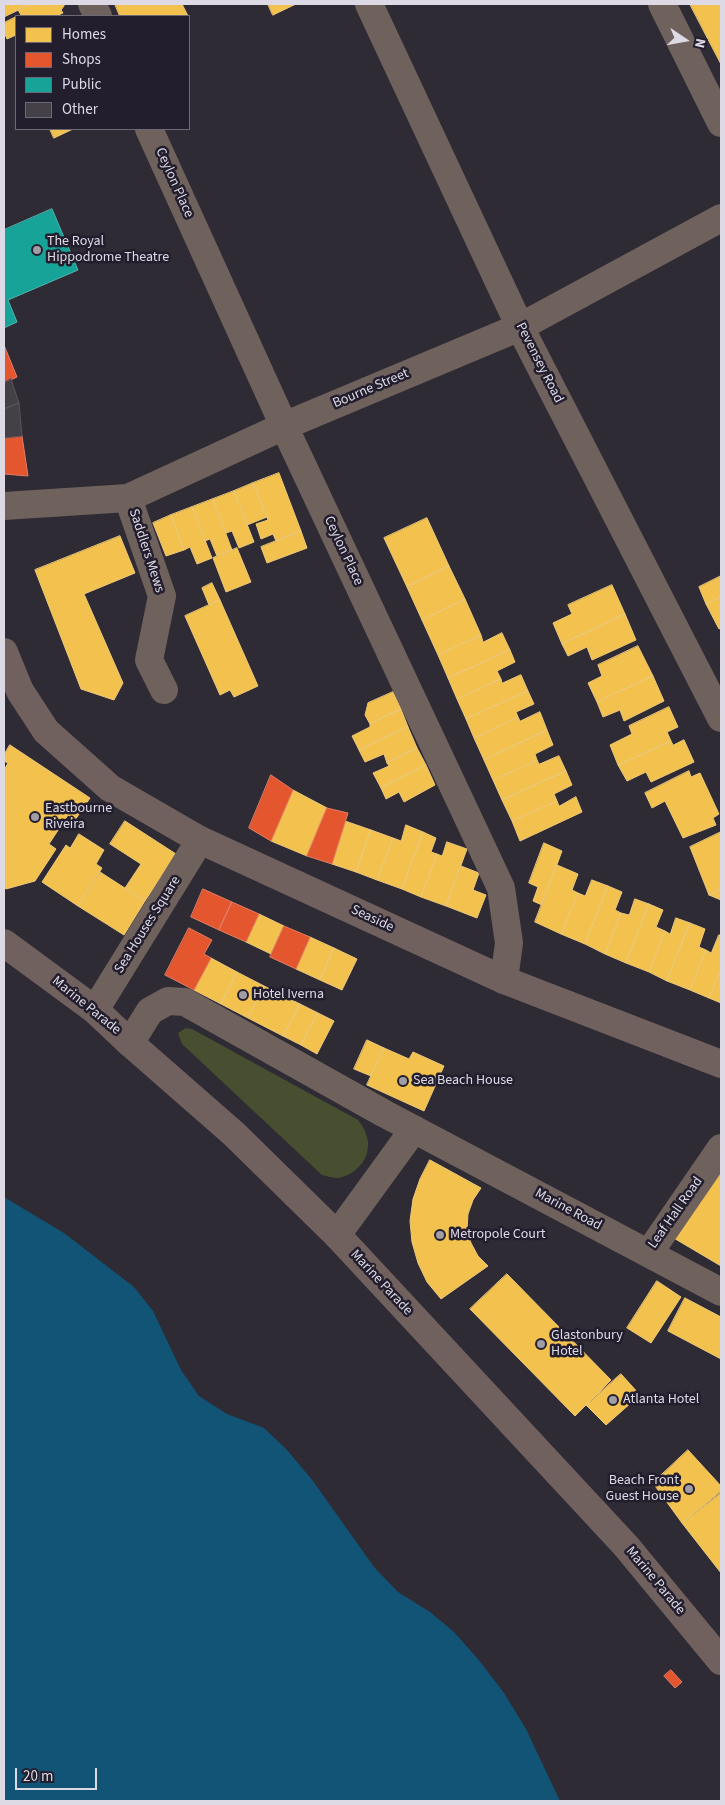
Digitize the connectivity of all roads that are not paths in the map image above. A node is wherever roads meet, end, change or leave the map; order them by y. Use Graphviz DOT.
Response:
graph roads {
  1 [pos="369,4"];
  2 [pos="662,4"];
  3 [pos="721,123"];
  4 [pos="149,130"];
  5 [pos="721,218"];
  6 [pos="520,326"];
  7 [pos="284,426"];
  8 [pos="128,498"];
  9 [pos="4,506"];
  10 [pos="4,652"];
  11 [pos="164,690"];
  12 [pos="12,691"];
  13 [pos="721,718"];
  14 [pos="200,840"];
  15 [pos="4,943"];
  16 [pos="504,980"];
  17 [pos="95,1010"];
  18 [pos="130,1043"];
  19 [pos="721,1064"];
  20 [pos="414,1129"];
  21 [pos="721,1148"];
  22 [pos="337,1236"];
  23 [pos="648,1253"];
  24 [pos="721,1292"];
  25 [pos="721,1661"];
  1 -- 6 [label="street, Pevensey Road"];
  2 -- 3 [label="street"];
  4 -- 7 [label="street, Ceylon Place"];
  5 -- 6 [label="street, Bourne Street"];
  6 -- 7 [label="street, Bourne Street"];
  6 -- 13 [label="street, Pevensey Road"];
  7 -- 8 [label="street, Bourne Street"];
  7 -- 16 [label="street, Ceylon Place"];
  8 -- 9 [label="street, Bourne Street"];
  8 -- 11 [label="street, Saddlers Mews"];
  10 -- 12 [label="main road, Seaside"];
  12 -- 14 [label="main road, Seaside"];
  14 -- 16 [label="main road, Seaside"];
  14 -- 17 [label="street, Sea Houses Square"];
  15 -- 17 [label="main road, Marine Parade"];
  16 -- 19 [label="main road, Seaside"];
  17 -- 18 [label="main road, Marine Parade"];
  18 -- 20 [label="street, Marine Road"];
  18 -- 22 [label="main road, Marine Parade"];
  20 -- 22 [label="street"];
  20 -- 23 [label="street, Marine Road"];
  21 -- 23 [label="street, Leaf Hall Road"];
  22 -- 25 [label="main road, Marine Parade"];
  23 -- 24 [label="street, Marine Road"];
}
